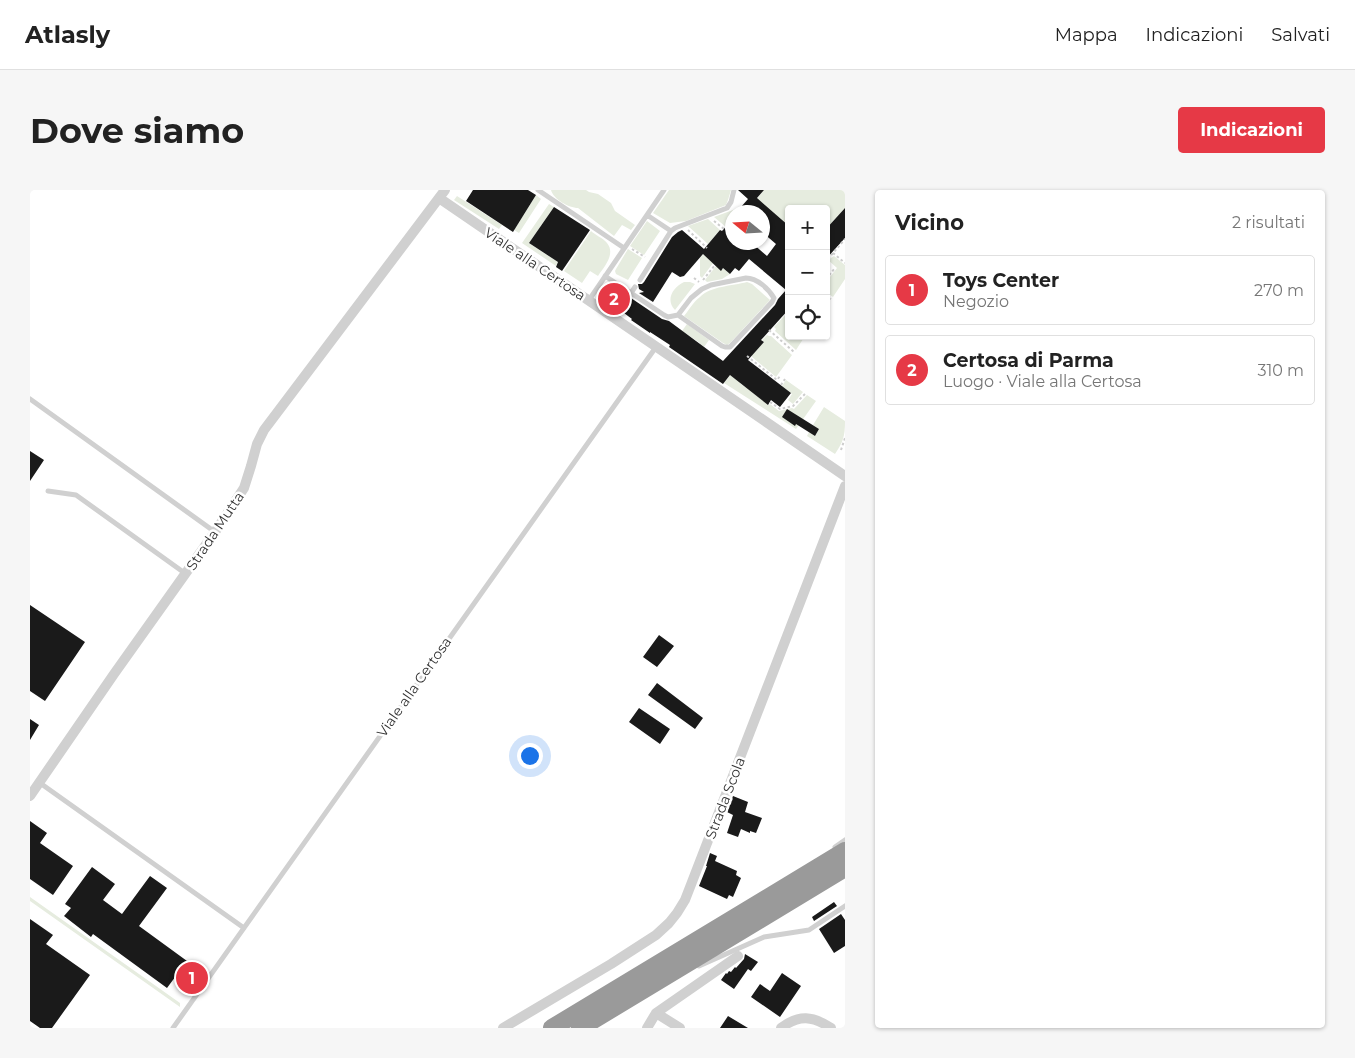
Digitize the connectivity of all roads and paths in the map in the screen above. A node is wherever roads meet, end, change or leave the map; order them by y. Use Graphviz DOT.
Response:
graph roads {
  1 [pos="538,190"];
  2 [pos="664,190"];
  3 [pos="734,190"];
  4 [pos="442,194"];
  5 [pos="647,215"];
  6 [pos="708,216"];
  7 [pos="682,226"];
  8 [pos="724,229"];
  9 [pos="671,232"];
  10 [pos="845,239"];
  11 [pos="625,247"];
  12 [pos="707,248"];
  13 [pos="833,253"];
  14 [pos="830,257"];
  15 [pos="652,261"];
  16 [pos="845,263"];
  17 [pos="715,264"];
  18 [pos="835,268"];
  19 [pos="830,274"];
  20 [pos="605,276"];
  21 [pos="694,278"];
  22 [pos="640,280"];
  23 [pos="635,286"];
  24 [pos="631,293"];
  25 [pos="588,301"];
  26 [pos="678,315"];
  27 [pos="769,330"];
  28 [pos="656,347"];
  29 [pos="794,352"];
  30 [pos="747,356"];
  31 [pos="780,376"];
  32 [pos="785,379"];
  33 [pos="781,385"];
  34 [pos="805,394"];
  35 [pos="30,399"];
  36 [pos="770,402"];
  37 [pos="845,438"];
  38 [pos="841,450"];
  39 [pos="845,476"];
  40 [pos="845,486"];
  41 [pos="48,492"];
  42 [pos="215,532"];
  43 [pos="186,574"];
  44 [pos="40,783"];
  45 [pos="30,796"];
  46 [pos="845,840"];
  47 [pos="837,852"];
  48 [pos="822,858"];
  49 [pos="845,868"];
  50 [pos="768,898"];
  51 [pos="845,906"];
  52 [pos="244,928"];
  53 [pos="738,956"];
  54 [pos="693,968"];
  55 [pos="684,972"];
  56 [pos="639,992"];
  57 [pos="656,1014"];
  58 [pos="173,1028"];
  59 [pos="503,1028"];
  60 [pos="552,1028"];
  61 [pos="580,1028"];
  62 [pos="647,1028"];
  63 [pos="680,1028"];
  64 [pos="782,1028"];
  65 [pos="831,1028"];
  1 -- 11 [label="lane"];
  2 -- 5 [label="lane"];
  3 -- 6 [label="lane"];
  4 -- 25 [label="street, Viale alla Certosa"];
  4 -- 42 [label="street, Strada Mutta"];
  5 -- 9 [label="lane"];
  5 -- 11 [label="lane"];
  6 -- 7 [label="lane"];
  6 -- 8 [label="path"];
  7 -- 9 [label="lane"];
  7 -- 12 [label="path"];
  9 -- 15 [label="lane"];
  10 -- 13 [label="path"];
  11 -- 15 [label="path"];
  11 -- 20 [label="lane"];
  13 -- 14 [label="path"];
  13 -- 16 [label="path"];
  15 -- 22 [label="lane"];
  17 -- 21 [label="path"];
  18 -- 19 [label="path"];
  20 -- 24 [label="lane"];
  20 -- 25 [label="lane"];
  23 -- 24 [label="lane"];
  24 -- 26 [label="lane"];
  25 -- 28 [label="street, Viale alla Certosa"];
  26 -- 26 [label="lane"];
  27 -- 29 [label="path"];
  28 -- 39 [label="street, Viale alla Certosa"];
  28 -- 52 [label="lane, Viale alla Certosa"];
  30 -- 31 [label="path"];
  32 -- 33 [label="path"];
  34 -- 36 [label="path"];
  35 -- 42 [label="lane"];
  37 -- 38 [label="path"];
  40 -- 59 [label="street, Strada Scola"];
  41 -- 43 [label="lane"];
  42 -- 43 [label="street, Strada Mutta"];
  43 -- 44 [label="street, Strada Mutta"];
  44 -- 45 [label="street, Strada Mutta"];
  44 -- 52 [label="lane"];
  46 -- 47 [label="lane"];
  47 -- 50 [label="highway"];
  48 -- 50 [label="lane"];
  49 -- 56 [label="highway"];
  50 -- 60 [label="highway"];
  51 -- 54 [label="lane"];
  52 -- 58 [label="lane, Viale alla Certosa"];
  53 -- 57 [label="street"];
  55 -- 56 [label="lane"];
  56 -- 61 [label="highway"];
  57 -- 62 [label="street"];
  57 -- 63 [label="street"];
  64 -- 65 [label="street"];
}
